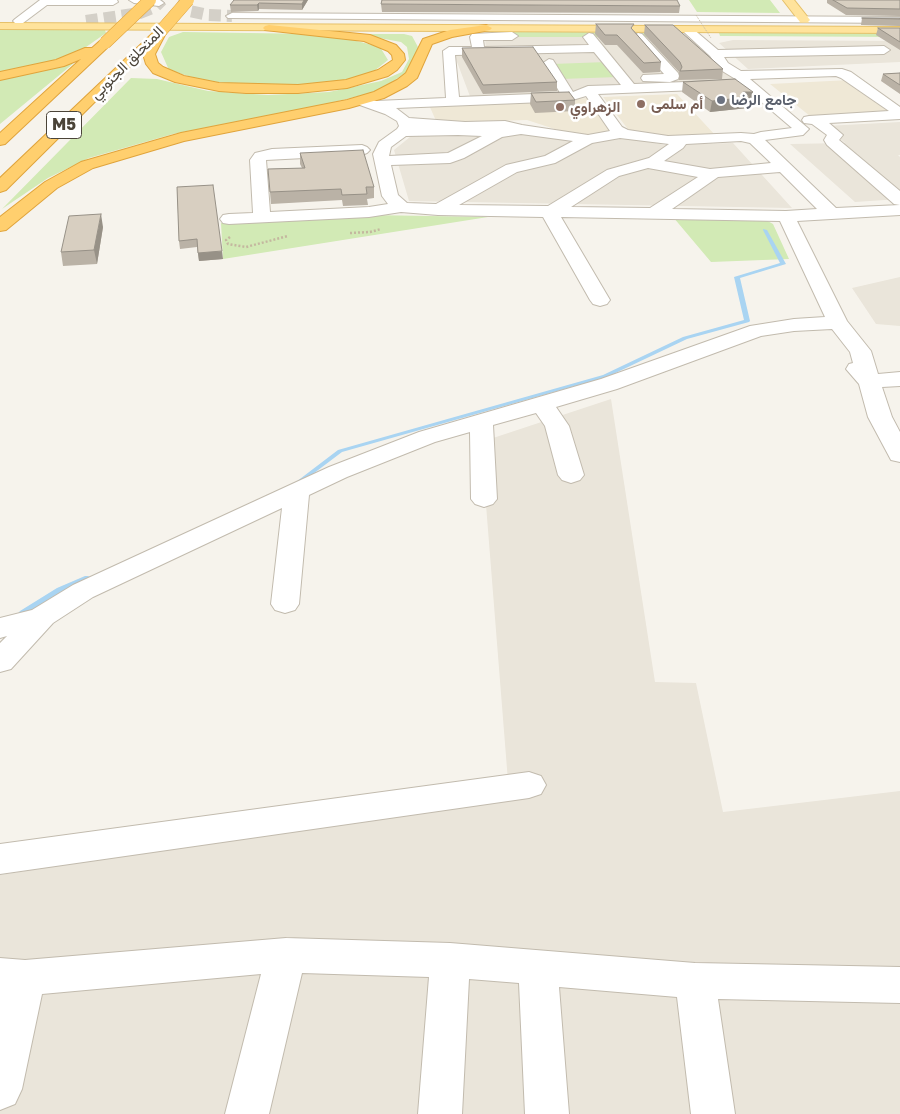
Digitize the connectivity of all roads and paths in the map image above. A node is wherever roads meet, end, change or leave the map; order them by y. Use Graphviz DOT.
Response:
graph roads {
  1 [pos="134,0"];
  2 [pos="188,0"];
  3 [pos="788,0"];
  4 [pos="46,1"];
  5 [pos="113,2"];
  6 [pos="154,2"];
  7 [pos="420,4"];
  8 [pos="639,4"];
  9 [pos="480,5"];
  10 [pos="685,5"];
  11 [pos="856,8"];
  12 [pos="32,11"];
  13 [pos="95,11"];
  14 [pos="371,15"];
  15 [pos="232,16"];
  16 [pos="419,17"];
  17 [pos="644,19"];
  18 [pos="804,20"];
  19 [pos="869,20"];
  20 [pos="900,20"];
  21 [pos="0,21"];
  22 [pos="18,21"];
  23 [pos="483,23"];
  24 [pos="268,25"];
  25 [pos="457,25"];
  26 [pos="693,25"];
  27 [pos="900,25"];
  28 [pos="0,26"];
  29 [pos="411,29"];
  30 [pos="161,30"];
  31 [pos="900,30"];
  32 [pos="590,37"];
  33 [pos="638,37"];
  34 [pos="711,38"];
  35 [pos="866,38"];
  36 [pos="900,38"];
  37 [pos="105,42"];
  38 [pos="427,42"];
  39 [pos="598,48"];
  40 [pos="558,49"];
  41 [pos="479,50"];
  42 [pos="716,55"];
  43 [pos="591,61"];
  44 [pos="608,61"];
  45 [pos="856,64"];
  46 [pos="449,66"];
  47 [pos="467,66"];
  48 [pos="846,75"];
  49 [pos="0,76"];
  50 [pos="873,76"];
  51 [pos="744,80"];
  52 [pos="560,81"];
  53 [pos="626,84"];
  54 [pos="588,90"];
  55 [pos="569,97"];
  56 [pos="453,102"];
  57 [pos="368,103"];
  58 [pos="900,115"];
  59 [pos="816,120"];
  60 [pos="793,121"];
  61 [pos="404,127"];
  62 [pos="441,128"];
  63 [pos="518,129"];
  64 [pos="499,133"];
  65 [pos="621,133"];
  66 [pos="836,136"];
  67 [pos="852,137"];
  68 [pos="588,139"];
  69 [pos="756,139"];
  70 [pos="678,140"];
  71 [pos="0,141"];
  72 [pos="382,155"];
  73 [pos="459,155"];
  74 [pos="558,158"];
  75 [pos="477,160"];
  76 [pos="576,162"];
  77 [pos="648,163"];
  78 [pos="494,164"];
  79 [pos="783,167"];
  80 [pos="512,168"];
  81 [pos="595,168"];
  82 [pos="613,172"];
  83 [pos="710,174"];
  84 [pos="0,188"];
  85 [pos="900,201"];
  86 [pos="868,204"];
  87 [pos="401,207"];
  88 [pos="436,210"];
  89 [pos="900,210"];
  90 [pos="553,211"];
  91 [pos="656,212"];
  92 [pos="831,214"];
  93 [pos="786,216"];
  94 [pos="262,217"];
  95 [pos="229,218"];
  96 [pos="0,226"];
  97 [pos="600,300"];
  98 [pos="838,323"];
  99 [pos="900,379"];
  100 [pos="868,381"];
  101 [pos="540,404"];
  102 [pos="481,420"];
  103 [pos="900,455"];
  104 [pos="571,475"];
  105 [pos="297,491"];
  106 [pos="484,499"];
  107 [pos="285,604"];
  108 [pos="43,616"];
  109 [pos="0,628"];
  110 [pos="0,662"];
  111 [pos="529,785"];
  112 [pos="0,859"];
  113 [pos="286,955"];
  114 [pos="450,960"];
  115 [pos="538,968"];
  116 [pos="12,977"];
  117 [pos="695,981"];
  118 [pos="900,985"];
  119 [pos="0,1089"];
  120 [pos="247,1114"];
  121 [pos="440,1114"];
  122 [pos="547,1114"];
  123 [pos="713,1114"];
  1 -- 6 [label="street"];
  2 -- 30 [label="highway, المتحلق الجنوبي / M5, bridge"];
  3 -- 18 [label="main road"];
  4 -- 5 [label="street"];
  4 -- 12 [label="street"];
  6 -- 37 [label="highway, المتحلق الجنوبي / M5, bridge"];
  7 -- 16 [label="street"];
  8 -- 17 [label="street"];
  9 -- 23 [label="street"];
  10 -- 26 [label="street"];
  11 -- 19 [label="street"];
  12 -- 13 [label="street"];
  12 -- 22 [label="street"];
  14 -- 15 [label="street"];
  14 -- 16 [label="street"];
  14 -- 24 [label="main road"];
  14 -- 25 [label="main road"];
  14 -- 29 [label="main road"];
  15 -- 24 [label="main road"];
  16 -- 23 [label="street"];
  17 -- 23 [label="street"];
  17 -- 26 [label="street"];
  18 -- 19 [label="street"];
  18 -- 26 [label="street"];
  19 -- 20 [label="street"];
  21 -- 22 [label="main road"];
  22 -- 24 [label="main road"];
  23 -- 25 [label="main road"];
  23 -- 26 [label="main road"];
  23 -- 38 [label="highway"];
  24 -- 28 [label="main road"];
  24 -- 29 [label="main road"];
  24 -- 30 [label="highway"];
  25 -- 27 [label="main road"];
  25 -- 29 [label="main road"];
  26 -- 31 [label="main road"];
  26 -- 33 [label="street"];
  26 -- 34 [label="path, bridge"];
  26 -- 35 [label="street"];
  26 -- 42 [label="street"];
  29 -- 38 [label="main road"];
  30 -- 84 [label="highway, المتحلق الجنوبي / M5"];
  32 -- 33 [label="street"];
  32 -- 39 [label="street"];
  32 -- 41 [label="street"];
  33 -- 53 [label="street"];
  35 -- 36 [label="street"];
  35 -- 42 [label="street"];
  37 -- 49 [label="highway"];
  37 -- 71 [label="highway, المتحلق الجنوبي / M5"];
  38 -- 57 [label="highway"];
  39 -- 40 [label="street"];
  39 -- 44 [label="street"];
  40 -- 41 [label="street"];
  40 -- 52 [label="street"];
  41 -- 46 [label="street"];
  42 -- 51 [label="street"];
  43 -- 44 [label="street"];
  44 -- 53 [label="street"];
  45 -- 48 [label="street"];
  46 -- 47 [label="street"];
  46 -- 56 [label="street"];
  48 -- 50 [label="street"];
  48 -- 51 [label="street"];
  48 -- 58 [label="street"];
  51 -- 53 [label="street"];
  51 -- 60 [label="street"];
  52 -- 53 [label="street"];
  52 -- 55 [label="street"];
  53 -- 54 [label="street"];
  54 -- 55 [label="street"];
  54 -- 65 [label="street"];
  55 -- 56 [label="street"];
  56 -- 57 [label="street"];
  57 -- 61 [label="street"];
  57 -- 96 [label="highway"];
  58 -- 59 [label="street"];
  59 -- 60 [label="street"];
  59 -- 66 [label="street"];
  60 -- 69 [label="street"];
  61 -- 62 [label="street"];
  61 -- 72 [label="street"];
  62 -- 63 [label="street"];
  62 -- 64 [label="street"];
  63 -- 64 [label="street"];
  63 -- 68 [label="street"];
  64 -- 73 [label="street"];
  65 -- 68 [label="street"];
  65 -- 70 [label="street"];
  66 -- 67 [label="street"];
  66 -- 85 [label="street"];
  68 -- 74 [label="street"];
  69 -- 70 [label="street"];
  69 -- 79 [label="street"];
  70 -- 77 [label="street"];
  72 -- 73 [label="street"];
  72 -- 87 [label="street"];
  72 -- 94 [label="street"];
  73 -- 75 [label="street"];
  74 -- 76 [label="street"];
  74 -- 80 [label="street"];
  77 -- 82 [label="street"];
  77 -- 83 [label="street"];
  78 -- 80 [label="street"];
  79 -- 83 [label="street"];
  79 -- 92 [label="street"];
  80 -- 88 [label="street"];
  81 -- 82 [label="street"];
  82 -- 90 [label="street"];
  83 -- 91 [label="street"];
  85 -- 86 [label="street"];
  87 -- 88 [label="street"];
  87 -- 94 [label="street"];
  88 -- 90 [label="street"];
  89 -- 92 [label="street"];
  90 -- 91 [label="street"];
  90 -- 97 [label="street"];
  91 -- 93 [label="street"];
  92 -- 93 [label="street"];
  93 -- 98 [label="street"];
  94 -- 95 [label="street"];
  98 -- 100 [label="street"];
  98 -- 101 [label="street"];
  99 -- 100 [label="street"];
  100 -- 103 [label="street"];
  101 -- 102 [label="street"];
  101 -- 104 [label="street"];
  102 -- 105 [label="street"];
  102 -- 106 [label="street"];
  105 -- 107 [label="street"];
  105 -- 108 [label="street"];
  108 -- 109 [label="street"];
  108 -- 110 [label="street"];
  111 -- 112 [label="street"];
  113 -- 114 [label="street"];
  113 -- 116 [label="street"];
  113 -- 120 [label="street"];
  114 -- 115 [label="street"];
  114 -- 121 [label="street"];
  115 -- 117 [label="street"];
  115 -- 122 [label="street"];
  116 -- 119 [label="street"];
  117 -- 118 [label="street"];
  117 -- 123 [label="street"];
}
